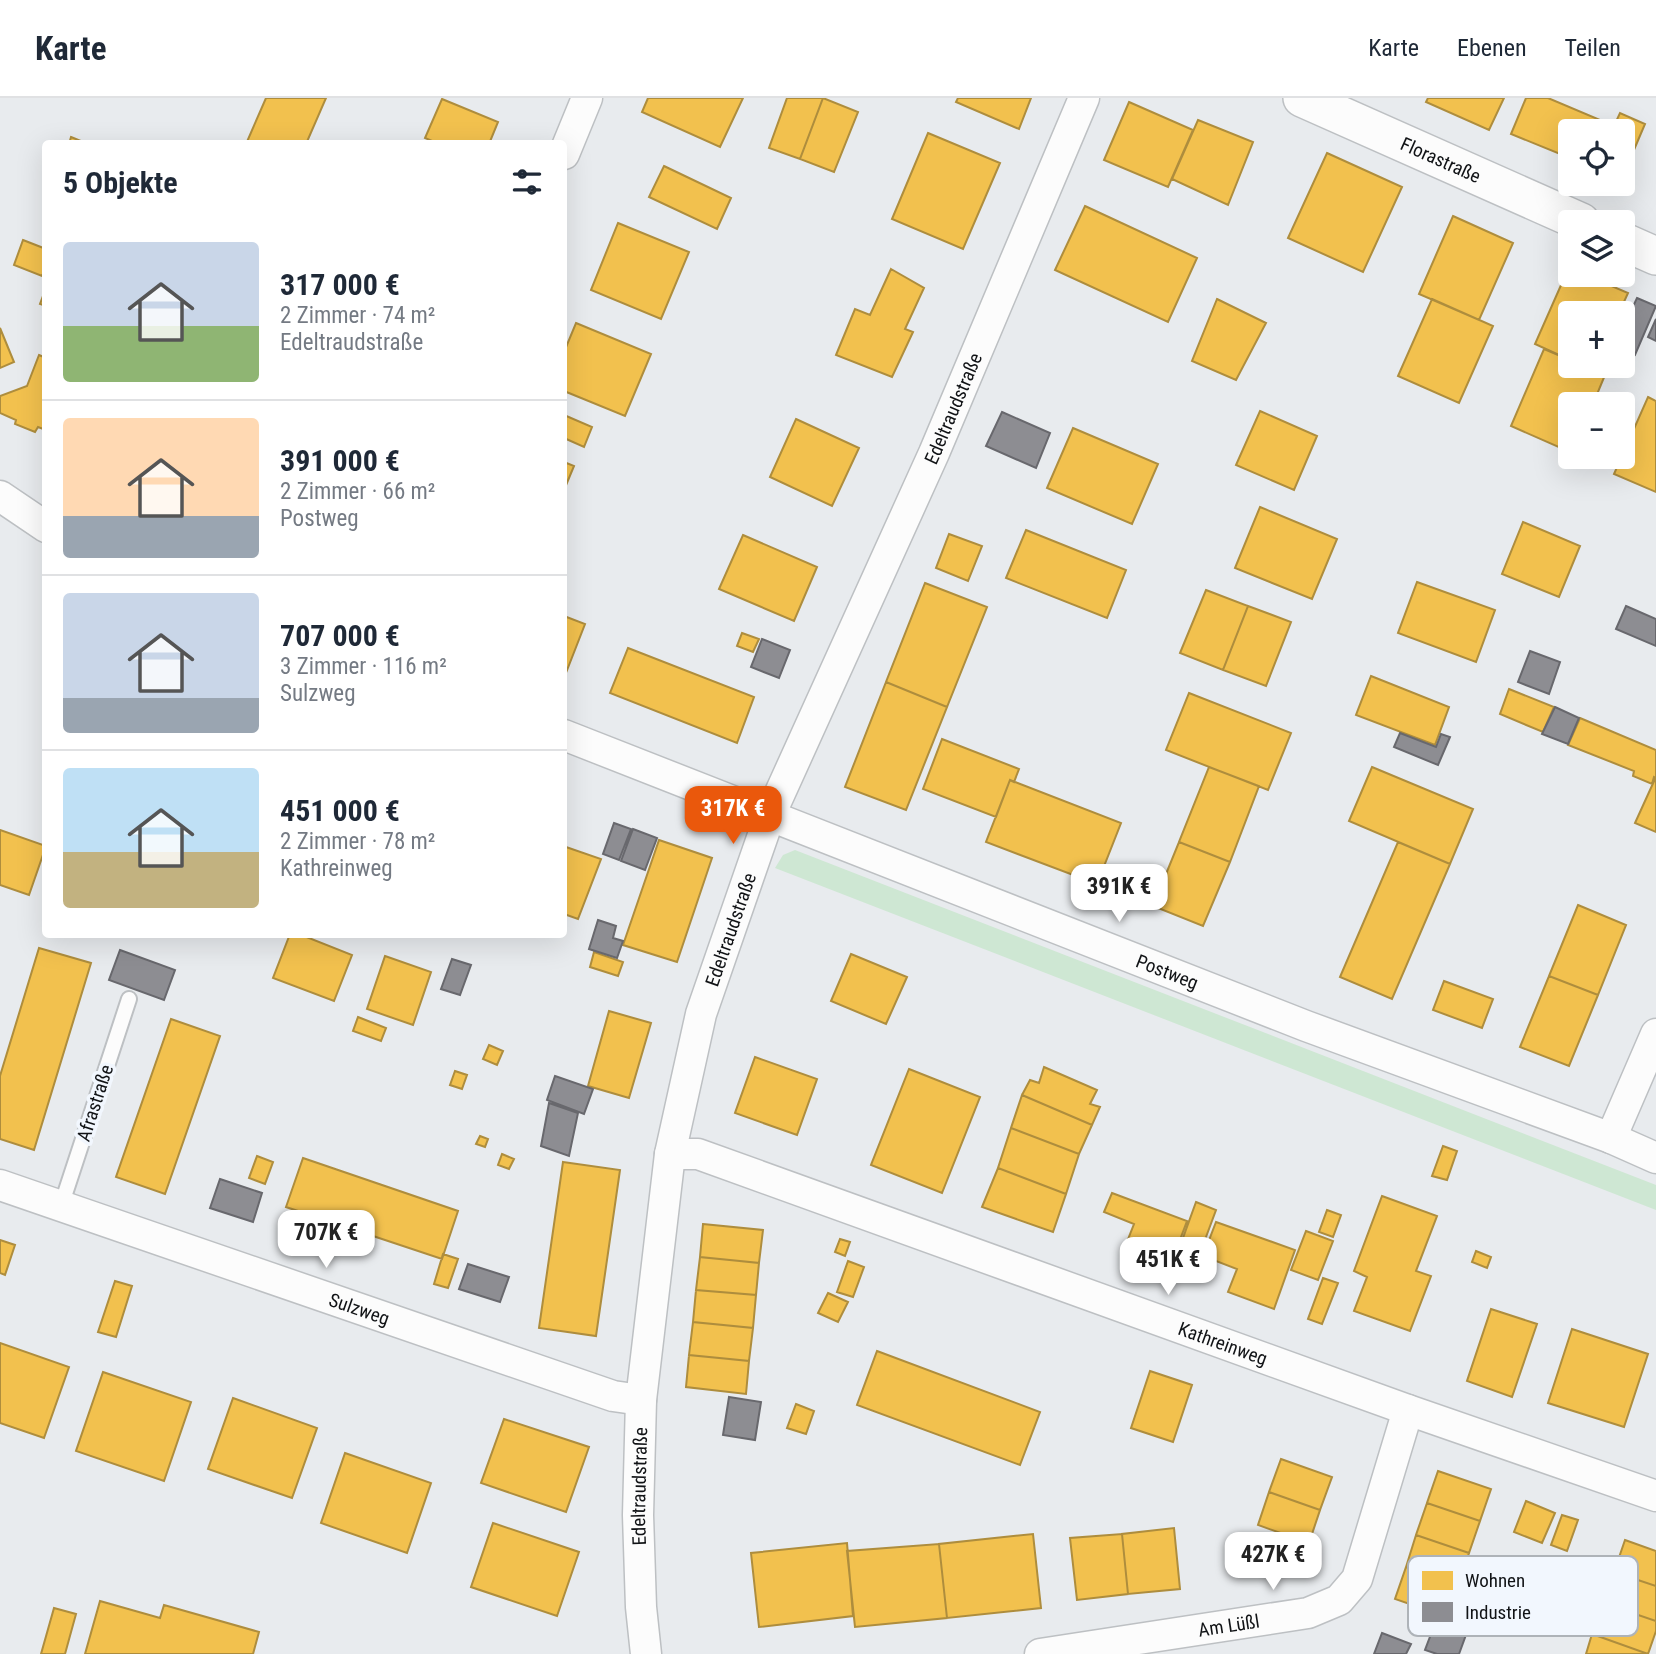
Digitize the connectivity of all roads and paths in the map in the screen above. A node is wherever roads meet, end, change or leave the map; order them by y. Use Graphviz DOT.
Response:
graph roads {
  1 [pos="587,98"];
  2 [pos="1084,98"];
  3 [pos="1302,98"];
  4 [pos="567,147"];
  5 [pos="1558,212"];
  6 [pos="1635,247"];
  7 [pos="1656,256"];
  8 [pos="0,496"];
  9 [pos="42,524"];
  10 [pos="567,735"];
  11 [pos="770,815"];
  12 [pos="129,999"];
  13 [pos="1656,1034"];
  14 [pos="1611,1138"];
  15 [pos="670,1154"];
  16 [pos="1656,1158"];
  17 [pos="0,1185"];
  18 [pos="61,1206"];
  19 [pos="641,1400"];
  20 [pos="1408,1410"];
  21 [pos="1656,1496"];
  22 [pos="646,1654"];
  23 [pos="1040,1654"];
  1 -- 4 [label="street"];
  2 -- 11 [label="street, Edeltraudstraße"];
  3 -- 5 [label="street, Florastraße"];
  6 -- 7 [label="street"];
  8 -- 9 [label="street"];
  10 -- 11 [label="street, Postweg"];
  11 -- 14 [label="street, Postweg"];
  11 -- 15 [label="street, Edeltraudstraße"];
  12 -- 18 [label="lane, Afrastraße"];
  13 -- 14 [label="street"];
  14 -- 16 [label="street, Postweg"];
  15 -- 19 [label="street, Edeltraudstraße"];
  15 -- 20 [label="street, Kathreinweg"];
  17 -- 18 [label="street, Sulzweg"];
  18 -- 19 [label="street, Sulzweg"];
  19 -- 22 [label="street, Edeltraudstraße"];
  20 -- 21 [label="street, Kathreinweg"];
  20 -- 23 [label="street, Am Lüßl"];
}
